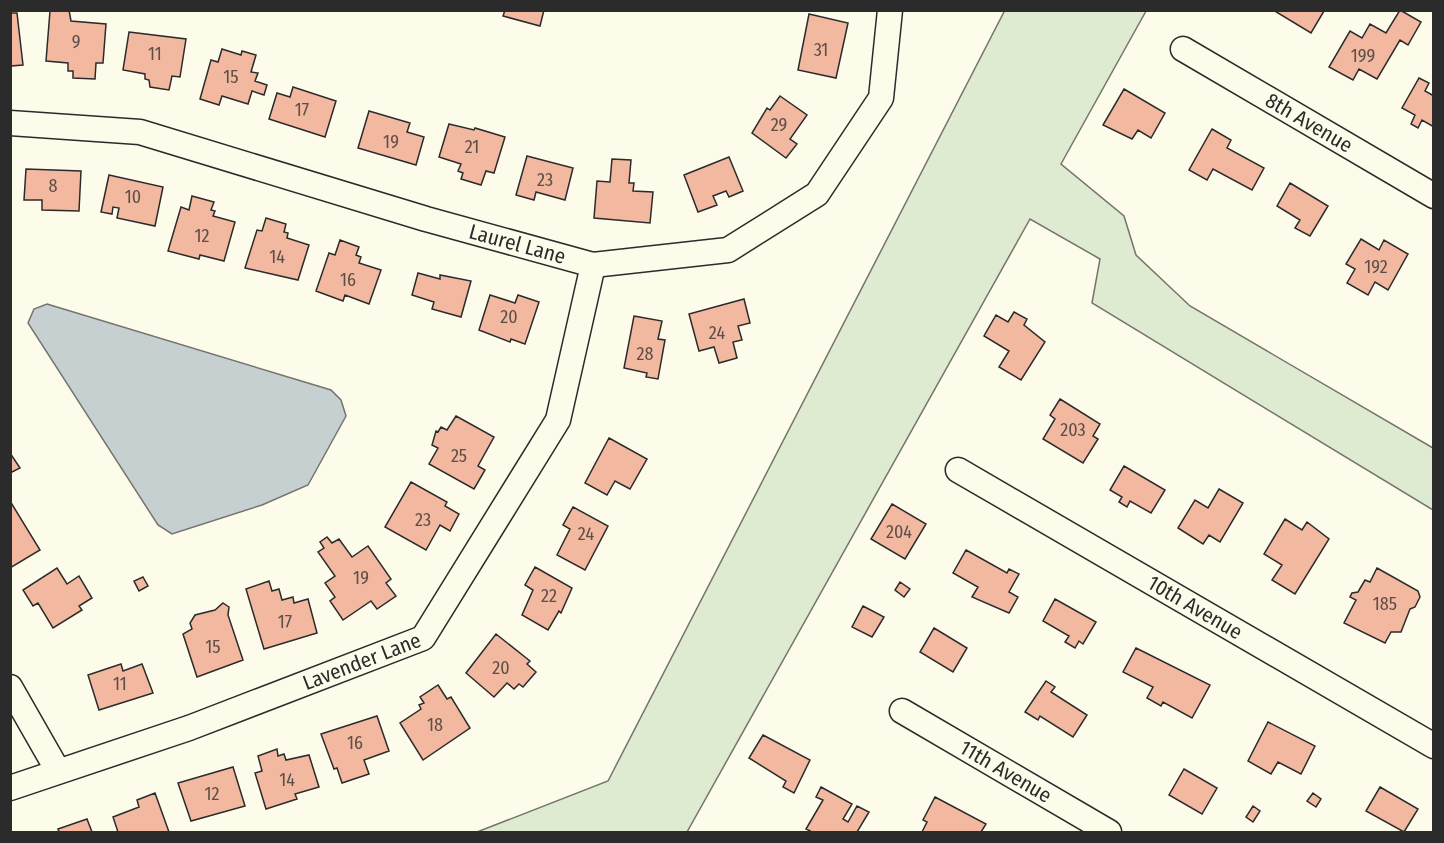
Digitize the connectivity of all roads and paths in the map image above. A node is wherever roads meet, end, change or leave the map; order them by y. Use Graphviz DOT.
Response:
graph roads {
  1 [pos="890,10"];
  2 [pos="1183,49"];
  3 [pos="10,123"];
  4 [pos="1434,196"];
  5 [pos="593,265"];
  6 [pos="958,470"];
  7 [pos="10,687"];
  8 [pos="902,711"];
  9 [pos="1434,746"];
  10 [pos="58,771"];
  11 [pos="10,788"];
  12 [pos="1108,832"];
  1 -- 5 [label="street, Laurel Lane"];
  2 -- 4 [label="street, 8th Avenue"];
  3 -- 5 [label="street, Laurel Lane"];
  5 -- 10 [label="street, Lavender Lane"];
  6 -- 9 [label="street, 10th Avenue"];
  7 -- 10 [label="street"];
  8 -- 12 [label="street, 11th Avenue"];
  10 -- 11 [label="street, Lavender Lane"];
}
